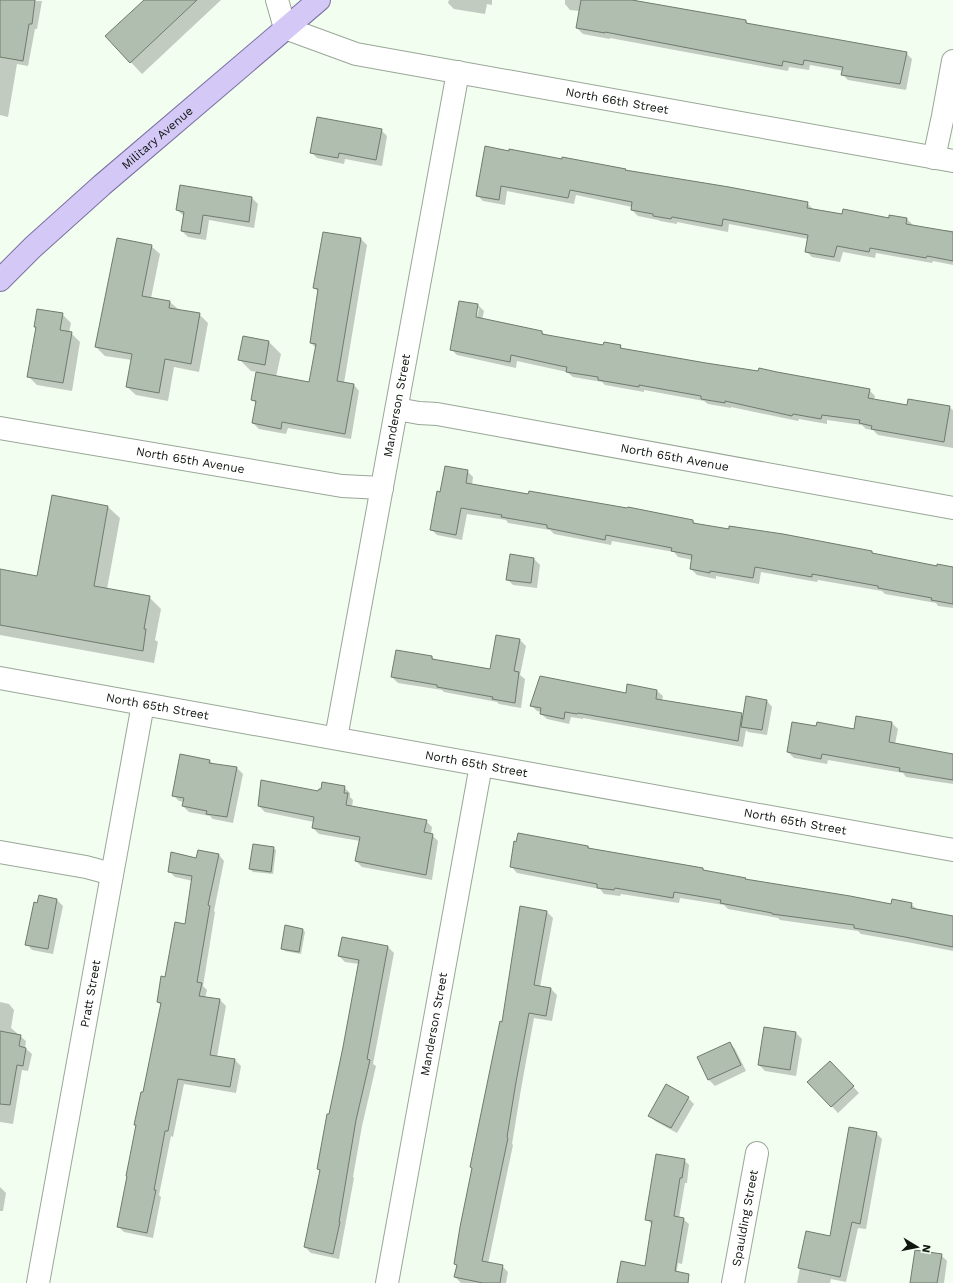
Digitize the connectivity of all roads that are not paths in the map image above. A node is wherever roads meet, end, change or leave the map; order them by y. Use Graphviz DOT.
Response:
graph roads {
  1 [pos="277,0"];
  2 [pos="319,0"];
  3 [pos="285,28"];
  4 [pos="953,62"];
  5 [pos="458,72"];
  6 [pos="943,159"];
  7 [pos="0,280"];
  8 [pos="397,409"];
  9 [pos="0,428"];
  10 [pos="382,488"];
  11 [pos="953,508"];
  12 [pos="0,678"];
  13 [pos="143,704"];
  14 [pos="336,738"];
  15 [pos="481,765"];
  16 [pos="953,850"];
  17 [pos="0,852"];
  18 [pos="112,874"];
  19 [pos="757,1154"];
  20 [pos="38,1283"];
  21 [pos="388,1283"];
  22 [pos="733,1283"];
  1 -- 3 [label="street"];
  2 -- 3 [label="main road, Military Avenue"];
  3 -- 5 [label="street, North 66th Street"];
  3 -- 7 [label="main road, Military Avenue"];
  4 -- 6 [label="street"];
  5 -- 6 [label="street, North 66th Street"];
  5 -- 8 [label="street, Manderson Street"];
  8 -- 10 [label="street, Manderson Street"];
  8 -- 11 [label="street, North 65th Avenue"];
  9 -- 10 [label="street, North 65th Avenue"];
  10 -- 14 [label="street, Manderson Street"];
  12 -- 13 [label="street, North 65th Street"];
  13 -- 14 [label="street, North 65th Street"];
  13 -- 18 [label="street, Pratt Street"];
  14 -- 15 [label="street, North 65th Street"];
  15 -- 16 [label="street, North 65th Street"];
  15 -- 21 [label="street, Manderson Street"];
  17 -- 18 [label="street"];
  18 -- 20 [label="street, Pratt Street"];
  19 -- 22 [label="street, Spaulding Street"];
}
